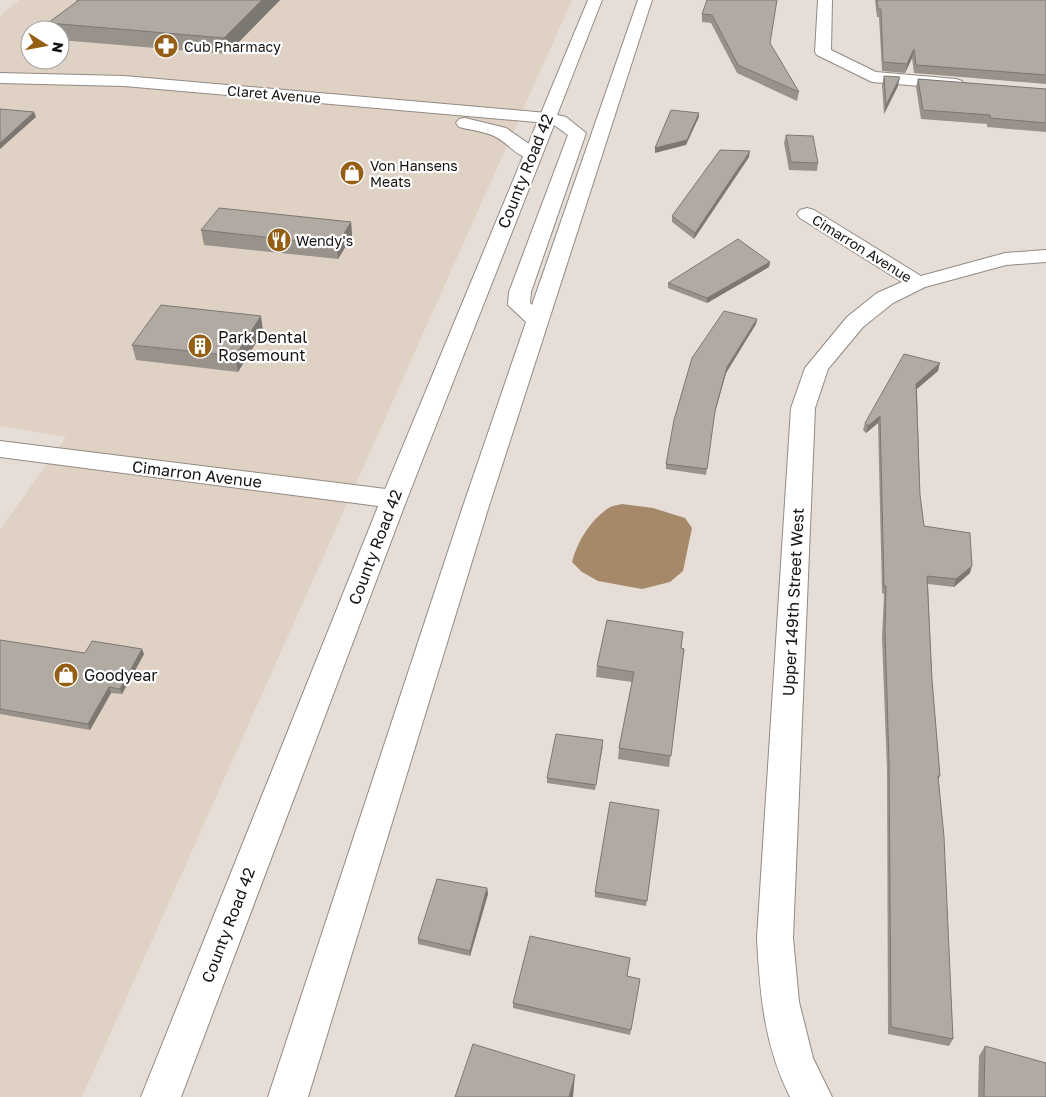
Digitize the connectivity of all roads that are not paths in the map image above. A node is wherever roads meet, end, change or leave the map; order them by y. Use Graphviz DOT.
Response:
graph roads {
  1 [pos="595,0"];
  2 [pos="645,0"];
  3 [pos="825,0"];
  4 [pos="0,78"];
  5 [pos="969,85"];
  6 [pos="0,89"];
  7 [pos="547,118"];
  8 [pos="532,154"];
  9 [pos="807,214"];
  10 [pos="1046,256"];
  11 [pos="918,283"];
  12 [pos="538,320"];
  13 [pos="0,449"];
  14 [pos="394,499"];
  15 [pos="161,1097"];
  16 [pos="288,1097"];
  17 [pos="812,1097"];
  1 -- 7 [label="main road, County Road 42"];
  2 -- 12 [label="main road"];
  3 -- 5 [label="main road"];
  4 -- 7 [label="main road, Claret Avenue"];
  6 -- 8 [label="main road, Claret Avenue"];
  7 -- 8 [label="main road, County Road 42"];
  7 -- 12 [label="main road, Claret Avenue"];
  8 -- 14 [label="main road, County Road 42"];
  9 -- 11 [label="main road, Cimarron Avenue"];
  10 -- 11 [label="main road, Upper 149th Street West"];
  11 -- 17 [label="main road, Upper 149th Street West"];
  12 -- 16 [label="main road"];
  13 -- 14 [label="main road, Cimarron Avenue"];
  14 -- 15 [label="main road, County Road 42"];
}
